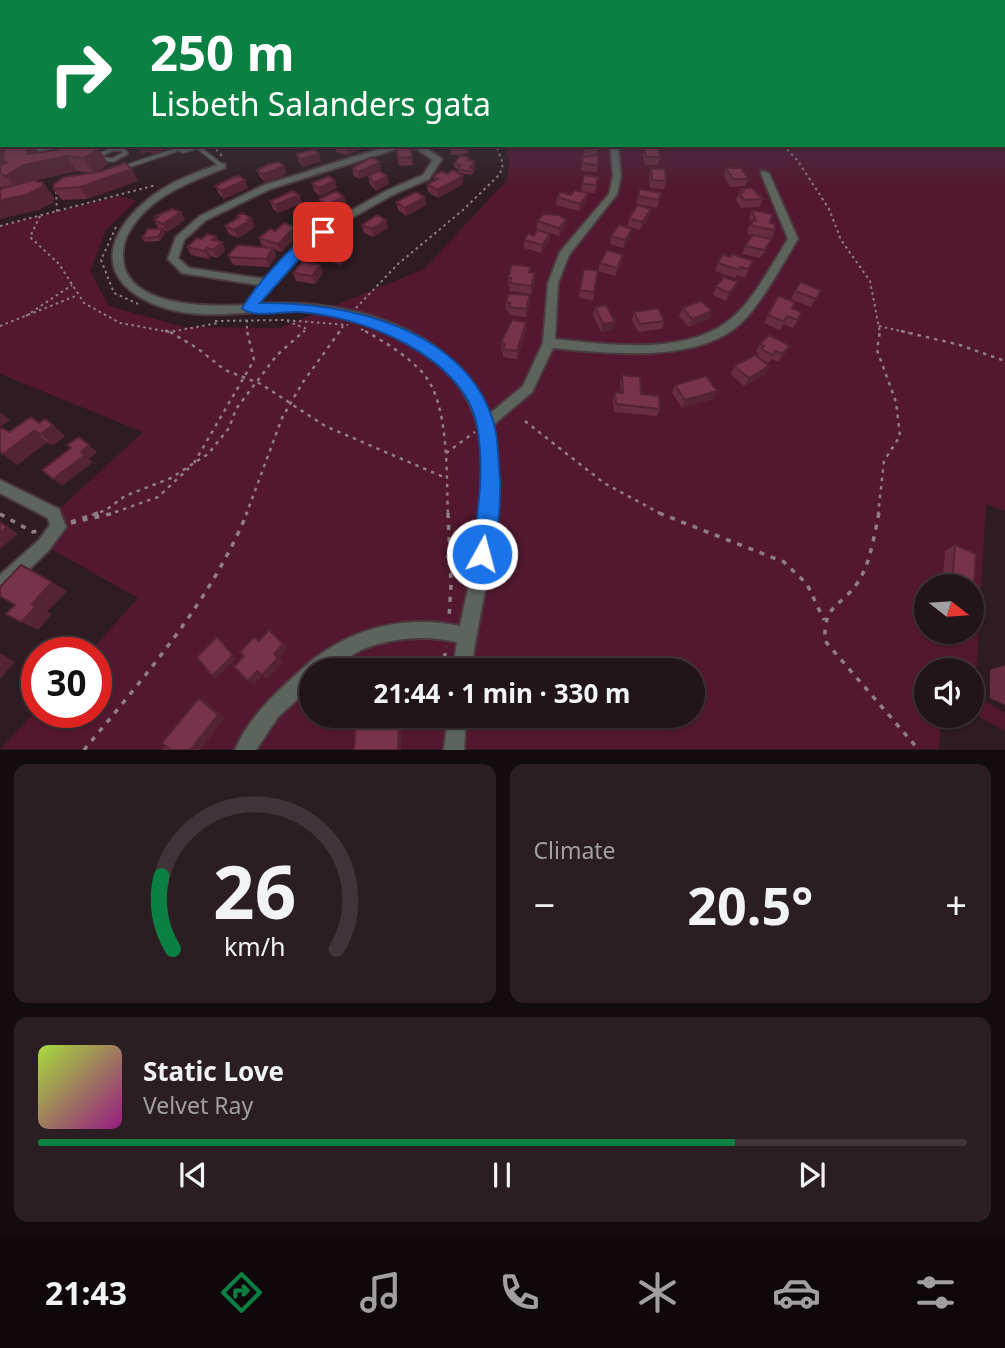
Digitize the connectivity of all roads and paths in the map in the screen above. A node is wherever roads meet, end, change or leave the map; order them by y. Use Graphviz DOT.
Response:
graph roads {
  1 [pos="53,147"];
  2 [pos="174,147"];
  3 [pos="194,147"];
  4 [pos="197,147"];
  5 [pos="497,147"];
  6 [pos="614,147"];
  7 [pos="785,147"];
  8 [pos="126,151"];
  9 [pos="25,153"];
  10 [pos="138,163"];
  11 [pos="222,166"];
  12 [pos="113,171"];
  13 [pos="765,173"];
  14 [pos="163,184"];
  15 [pos="56,189"];
  16 [pos="156,189"];
  17 [pos="132,193"];
  18 [pos="140,195"];
  19 [pos="120,196"];
  20 [pos="57,212"];
  21 [pos="120,223"];
  22 [pos="0,226"];
  23 [pos="267,283"];
  24 [pos="141,305"];
  25 [pos="248,314"];
  26 [pos="26,316"];
  27 [pos="201,320"];
  28 [pos="349,322"];
  29 [pos="0,326"];
  30 [pos="879,326"];
  31 [pos="358,327"];
  32 [pos="307,329"];
  33 [pos="170,332"];
  34 [pos="549,343"];
  35 [pos="1005,360"];
  36 [pos="244,377"];
  37 [pos="257,382"];
  38 [pos="290,403"];
  39 [pos="525,421"];
  40 [pos="486,424"];
  41 [pos="445,454"];
  42 [pos="194,464"];
  43 [pos="446,478"];
  44 [pos="0,486"];
  45 [pos="0,514"];
  46 [pos="58,527"];
  47 [pos="0,586"];
  48 [pos="824,622"];
  49 [pos="457,634"];
  50 [pos="328,658"];
  51 [pos="448,658"];
  52 [pos="460,658"];
  53 [pos="299,685"];
  54 [pos="456,728"];
  55 [pos="84,750"];
  56 [pos="244,750"];
  57 [pos="454,750"];
  58 [pos="919,750"];
  1 -- 9 [label="lane"];
  2 -- 3 [label="lane"];
  2 -- 10 [label="lane"];
  4 -- 11 [label="lane"];
  5 -- 28 [label="path"];
  6 -- 34 [label="street"];
  7 -- 30 [label="path"];
  8 -- 8 [label="lane"];
  8 -- 10 [label="lane"];
  10 -- 12 [label="lane"];
  11 -- 25 [label="street"];
  13 -- 34 [label="street"];
  14 -- 16 [label="path"];
  15 -- 20 [label="path"];
  17 -- 18 [label="path"];
  19 -- 20 [label="path"];
  20 -- 22 [label="path"];
  21 -- 24 [label="path"];
  23 -- 23 [label="street"];
  23 -- 25 [label="street"];
  25 -- 27 [label="path"];
  25 -- 28 [label="path"];
  25 -- 28 [label="street"];
  25 -- 36 [label="path"];
  26 -- 26 [label="path"];
  26 -- 29 [label="path"];
  28 -- 38 [label="path"];
  28 -- 40 [label="street"];
  30 -- 35 [label="path"];
  30 -- 48 [label="path"];
  31 -- 41 [label="path"];
  32 -- 37 [label="path"];
  33 -- 36 [label="path"];
  34 -- 40 [label="street"];
  36 -- 37 [label="path"];
  36 -- 42 [label="path"];
  37 -- 38 [label="path"];
  37 -- 42 [label="path"];
  38 -- 43 [label="path"];
  38 -- 55 [label="path"];
  39 -- 48 [label="path"];
  40 -- 41 [label="path"];
  40 -- 49 [label="street"];
  41 -- 43 [label="path"];
  42 -- 46 [label="path"];
  42 -- 46 [label="path"];
  43 -- 49 [label="path"];
  44 -- 46 [label="street"];
  45 -- 46 [label="path"];
  46 -- 47 [label="street"];
  48 -- 58 [label="path"];
  49 -- 50 [label="street"];
  49 -- 51 [label="path"];
  49 -- 52 [label="street"];
  53 -- 56 [label="street"];
  54 -- 57 [label="street"];
}
